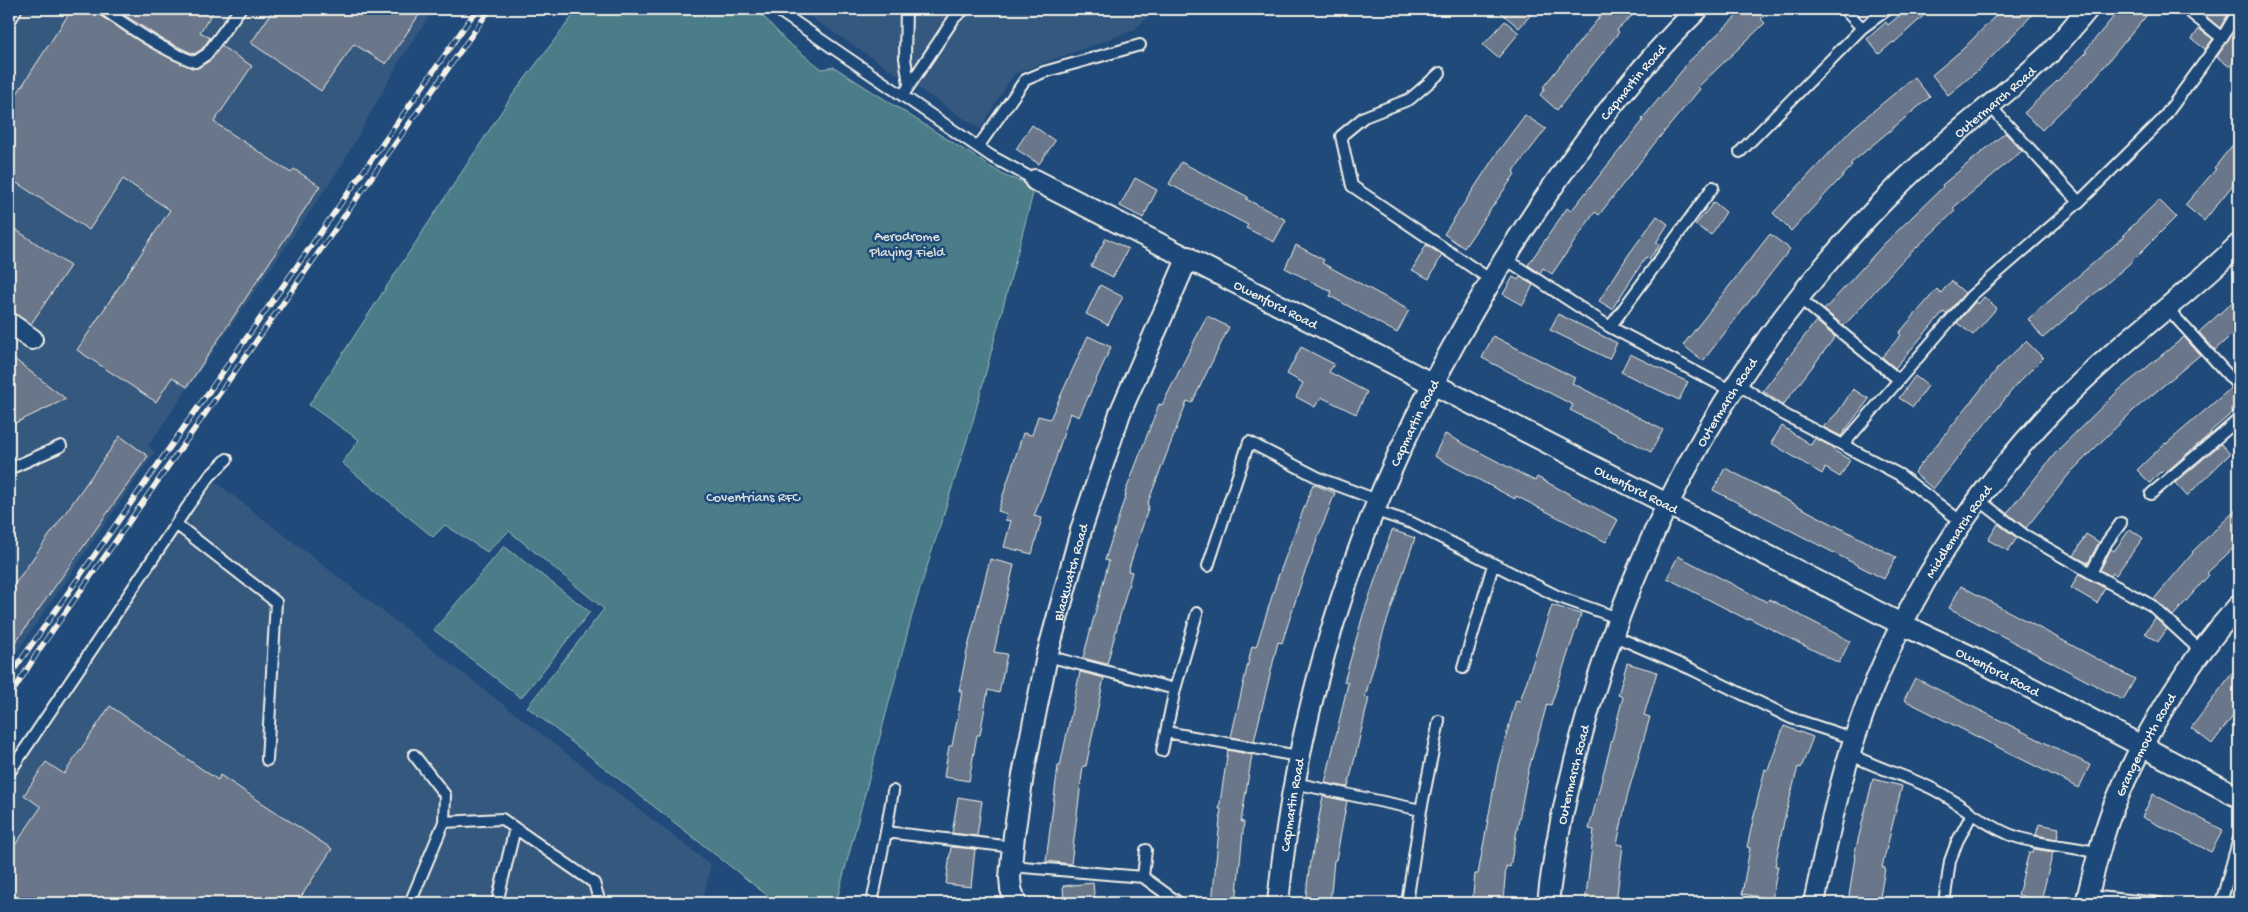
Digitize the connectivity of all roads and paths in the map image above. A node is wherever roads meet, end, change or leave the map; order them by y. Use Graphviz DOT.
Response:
graph roads {
  1 [pos="11,9"];
  2 [pos="103,9"];
  3 [pos="240,9"];
  4 [pos="776,9"];
  5 [pos="906,9"];
  6 [pos="964,9"];
  7 [pos="1698,9"];
  8 [pos="1844,9"];
  9 [pos="1888,9"];
  10 [pos="2088,9"];
  11 [pos="2186,9"];
  12 [pos="2239,9"];
  13 [pos="9,13"];
  14 [pos="1862,28"];
  15 [pos="2222,38"];
  16 [pos="1140,45"];
  17 [pos="1440,73"];
  18 [pos="909,84"];
  19 [pos="903,95"];
  20 [pos="1990,106"];
  21 [pos="978,147"];
  22 [pos="1740,152"];
  23 [pos="1035,180"];
  24 [pos="1714,187"];
  25 [pos="2079,202"];
  26 [pos="2239,244"];
  27 [pos="1188,257"];
  28 [pos="1504,258"];
  29 [pos="1491,280"];
  30 [pos="1799,298"];
  31 [pos="2168,308"];
  32 [pos="9,323"];
  33 [pos="1610,327"];
  34 [pos="32,339"];
  35 [pos="1898,380"];
  36 [pos="1432,384"];
  37 [pos="1734,387"];
  38 [pos="2239,387"];
  39 [pos="2239,419"];
  40 [pos="61,446"];
  41 [pos="1843,446"];
  42 [pos="227,459"];
  43 [pos="9,469"];
  44 [pos="2151,494"];
  45 [pos="1979,500"];
  46 [pos="1375,505"];
  47 [pos="1667,505"];
  48 [pos="1963,523"];
  49 [pos="176,524"];
  50 [pos="2121,524"];
  51 [pos="1493,565"];
  52 [pos="1208,566"];
  53 [pos="2091,573"];
  54 [pos="2239,605"];
  55 [pos="1197,612"];
  56 [pos="1901,624"];
  57 [pos="1615,626"];
  58 [pos="2202,652"];
  59 [pos="1047,656"];
  60 [pos="1463,668"];
  61 [pos="1175,689"];
  62 [pos="1439,721"];
  63 [pos="1166,732"];
  64 [pos="1852,747"];
  65 [pos="2142,747"];
  66 [pos="1162,751"];
  67 [pos="414,755"];
  68 [pos="1298,756"];
  69 [pos="267,760"];
  70 [pos="9,773"];
  71 [pos="1294,784"];
  72 [pos="893,791"];
  73 [pos="2239,797"];
  74 [pos="1421,810"];
  75 [pos="1972,814"];
  76 [pos="444,822"];
  77 [pos="515,828"];
  78 [pos="886,832"];
  79 [pos="2239,838"];
  80 [pos="1146,850"];
  81 [pos="2098,852"];
  82 [pos="1012,856"];
  83 [pos="1143,877"];
  84 [pos="2087,900"];
  85 [pos="410,903"];
  86 [pos="497,903"];
  87 [pos="600,903"];
  88 [pos="872,903"];
  89 [pos="1016,903"];
  90 [pos="1179,903"];
  91 [pos="1278,903"];
  92 [pos="1407,903"];
  93 [pos="1548,903"];
  94 [pos="1814,903"];
  95 [pos="1944,903"];
  96 [pos="2159,903"];
  97 [pos="2221,903"];
  1 -- 13 [label="street"];
  2 -- 3 [label="lane"];
  4 -- 19 [label="lane"];
  5 -- 18 [label="lane"];
  6 -- 18 [label="lane"];
  7 -- 28 [label="street, Capmartin Road"];
  8 -- 14 [label="lane"];
  9 -- 14 [label="lane"];
  10 -- 20 [label="street, Outermarch Road"];
  11 -- 15 [label="lane"];
  12 -- 15 [label="lane"];
  14 -- 22 [label="lane"];
  15 -- 25 [label="lane"];
  16 -- 21 [label="lane"];
  17 -- 29 [label="lane"];
  18 -- 19 [label="lane"];
  19 -- 21 [label="lane"];
  20 -- 25 [label="lane"];
  20 -- 30 [label="street, Outermarch Road"];
  21 -- 23 [label="lane"];
  23 -- 27 [label="street, Owenford Road"];
  24 -- 33 [label="lane"];
  25 -- 35 [label="lane"];
  26 -- 31 [label="street, Middlemarch Road"];
  27 -- 36 [label="street, Owenford Road"];
  27 -- 59 [label="street, Blackwatch Road"];
  28 -- 29 [label="street, Capmartin Road"];
  28 -- 33 [label="lane"];
  29 -- 36 [label="street, Capmartin Road"];
  30 -- 35 [label="lane"];
  30 -- 37 [label="street, Outermarch Road"];
  31 -- 38 [label="lane"];
  31 -- 45 [label="street, Middlemarch Road"];
  32 -- 34 [label="street"];
  33 -- 37 [label="lane"];
  35 -- 41 [label="lane"];
  36 -- 46 [label="street, Capmartin Road"];
  36 -- 47 [label="street, Owenford Road"];
  37 -- 41 [label="lane"];
  37 -- 47 [label="street, Outermarch Road"];
  39 -- 44 [label="lane"];
  40 -- 43 [label="lane"];
  41 -- 48 [label="lane"];
  42 -- 49 [label="lane"];
  45 -- 48 [label="street, Middlemarch Road"];
  45 -- 53 [label="lane"];
  46 -- 51 [label="lane"];
  46 -- 52 [label="lane"];
  46 -- 68 [label="street, Capmartin Road"];
  47 -- 56 [label="street, Owenford Road"];
  47 -- 57 [label="street, Outermarch Road"];
  48 -- 56 [label="street, Middlemarch Road"];
  49 -- 69 [label="lane"];
  49 -- 70 [label="lane"];
  50 -- 53 [label="lane"];
  51 -- 57 [label="lane"];
  51 -- 60 [label="lane"];
  53 -- 58 [label="lane"];
  54 -- 58 [label="street, Grangemouth Road"];
  55 -- 61 [label="lane"];
  56 -- 64 [label="street, Middlemarch Road"];
  56 -- 65 [label="street, Owenford Road"];
  57 -- 64 [label="lane"];
  57 -- 93 [label="street, Outermarch Road"];
  58 -- 65 [label="street, Grangemouth Road"];
  59 -- 61 [label="lane"];
  59 -- 82 [label="street, Blackwatch Road"];
  61 -- 63 [label="lane"];
  62 -- 74 [label="lane"];
  63 -- 66 [label="lane"];
  63 -- 68 [label="lane"];
  64 -- 75 [label="lane"];
  64 -- 94 [label="street, Middlemarch Road"];
  65 -- 73 [label="street, Owenford Road"];
  65 -- 81 [label="street, Grangemouth Road"];
  67 -- 76 [label="lane"];
  68 -- 71 [label="street, Capmartin Road"];
  71 -- 74 [label="lane"];
  71 -- 91 [label="street, Capmartin Road"];
  72 -- 78 [label="lane"];
  74 -- 92 [label="lane"];
  75 -- 81 [label="lane"];
  75 -- 95 [label="lane"];
  76 -- 77 [label="lane"];
  76 -- 85 [label="lane"];
  77 -- 86 [label="lane"];
  77 -- 87 [label="lane"];
  78 -- 82 [label="lane"];
  78 -- 88 [label="lane"];
  79 -- 97 [label="lane"];
  80 -- 83 [label="lane"];
  81 -- 84 [label="street, Grangemouth Road"];
  82 -- 83 [label="lane"];
  82 -- 89 [label="street, Blackwatch Road"];
  83 -- 90 [label="lane"];
  84 -- 96 [label="lane"];
}
